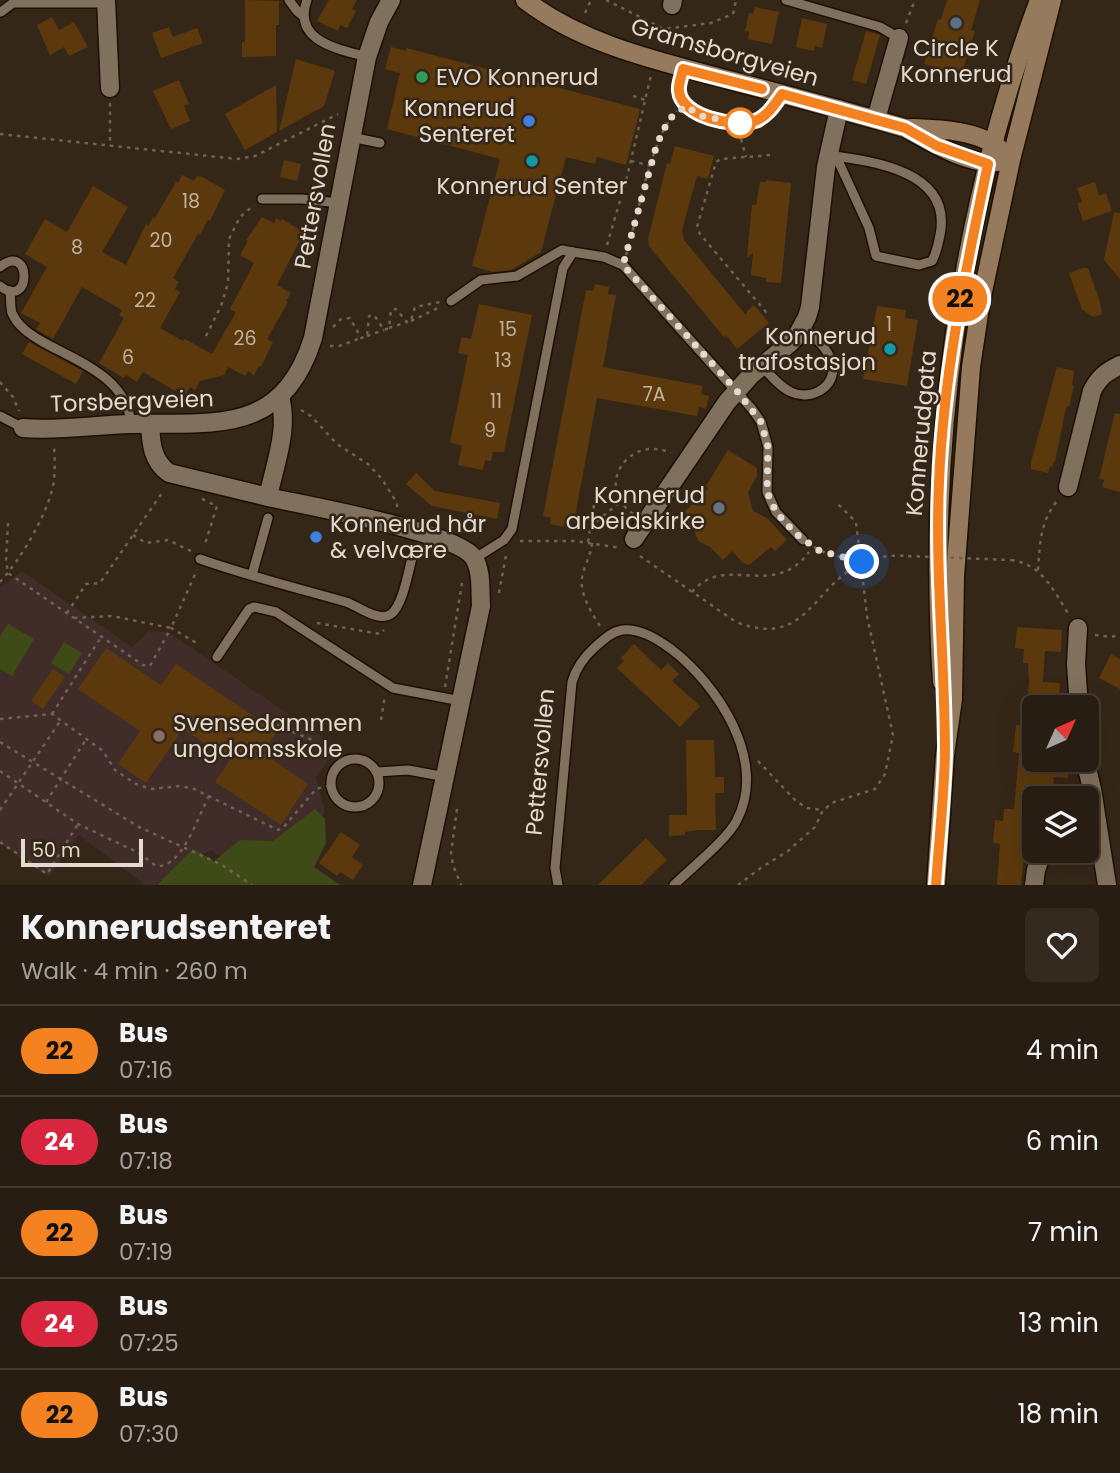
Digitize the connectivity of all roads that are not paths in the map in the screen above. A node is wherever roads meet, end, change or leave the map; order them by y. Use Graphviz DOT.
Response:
graph roads {
  1 [pos="289,0"];
  2 [pos="307,0"];
  3 [pos="391,0"];
  4 [pos="525,0"];
  5 [pos="786,0"];
  6 [pos="1039,0"];
  7 [pos="1052,0"];
  8 [pos="106,1"];
  9 [pos="1,12"];
  10 [pos="303,16"];
  11 [pos="899,38"];
  12 [pos="367,57"];
  13 [pos="683,69"];
  14 [pos="110,88"];
  15 [pos="782,94"];
  16 [pos="839,110"];
  17 [pos="876,119"];
  18 [pos="905,128"];
  19 [pos="351,137"];
  20 [pos="380,143"];
  21 [pos="994,143"];
  22 [pos="832,155"];
  23 [pos="1011,160"];
  24 [pos="988,164"];
  25 [pos="262,199"];
  26 [pos="339,204"];
  27 [pos="573,252"];
  28 [pos="0,267"];
  29 [pos="0,286"];
  30 [pos="10,291"];
  31 [pos="451,301"];
  32 [pos="803,327"];
  33 [pos="1120,365"];
  34 [pos="762,366"];
  35 [pos="737,391"];
  36 [pos="280,397"];
  37 [pos="0,416"];
  38 [pos="131,424"];
  39 [pos="150,424"];
  40 [pos="23,428"];
  41 [pos="1068,488"];
  42 [pos="268,497"];
  43 [pos="268,518"];
  44 [pos="803,540"];
  45 [pos="633,547"];
  46 [pos="413,554"];
  47 [pos="200,559"];
  48 [pos="474,559"];
  49 [pos="252,575"];
  50 [pos="1078,628"];
  51 [pos="217,657"];
  52 [pos="1078,695"];
  53 [pos="461,701"];
  54 [pos="945,755"];
  55 [pos="377,772"];
  56 [pos="446,777"];
  57 [pos="1099,847"];
  58 [pos="1038,863"];
  59 [pos="422,885"];
  60 [pos="558,885"];
  61 [pos="674,885"];
  62 [pos="936,885"];
  63 [pos="1034,885"];
  64 [pos="1107,885"];
  1 -- 10 [label="lane"];
  2 -- 10 [label="lane"];
  3 -- 12 [label="street, Pettersvollen"];
  4 -- 13 [label="main road, Gramsborgveien"];
  5 -- 11 [label="lane"];
  6 -- 21 [label="main road, Konnerudgata"];
  7 -- 23 [label="main road, Konnerudgata"];
  8 -- 9 [label="lane"];
  8 -- 14 [label="street"];
  10 -- 12 [label="lane"];
  11 -- 17 [label="street"];
  12 -- 19 [label="street, Pettersvollen"];
  13 -- 15 [label="main road, Gramsborgveien"];
  13 -- 15 [label="lane"];
  15 -- 16 [label="main road, Gramsborgveien"];
  16 -- 17 [label="main road, Gramsborgveien"];
  16 -- 22 [label="street, Gramsborgveien"];
  17 -- 18 [label="main road, Gramsborgveien"];
  18 -- 21 [label="main road, Gramsborgveien"];
  18 -- 24 [label="main road, Gramsborgveien"];
  19 -- 20 [label="lane"];
  19 -- 26 [label="street, Pettersvollen"];
  21 -- 23 [label="main road, Gramsborgveien"];
  21 -- 24 [label="main road, Konnerudgata"];
  22 -- 22 [label="lane"];
  22 -- 32 [label="street, Gramsborgveien"];
  23 -- 24 [label="main road, Gramsborgveien"];
  23 -- 54 [label="main road, Konnerudgata"];
  24 -- 54 [label="main road, Konnerudgata"];
  25 -- 26 [label="lane"];
  26 -- 36 [label="street, Pettersvollen"];
  27 -- 31 [label="lane"];
  27 -- 35 [label="lane"];
  27 -- 48 [label="lane"];
  28 -- 30 [label="lane"];
  29 -- 30 [label="lane"];
  30 -- 38 [label="lane"];
  32 -- 34 [label="street, Gramsborgveien"];
  32 -- 34 [label="lane"];
  33 -- 41 [label="street"];
  34 -- 35 [label="street, Gramsborgveien"];
  35 -- 44 [label="lane"];
  35 -- 45 [label="street, Gramsborgveien"];
  36 -- 39 [label="street, Torsbergveien"];
  36 -- 42 [label="street"];
  37 -- 40 [label="lane"];
  38 -- 39 [label="street, Torsbergveien"];
  38 -- 40 [label="street, Torsbergveien"];
  39 -- 42 [label="street"];
  42 -- 48 [label="street"];
  43 -- 49 [label="lane"];
  46 -- 49 [label="lane"];
  47 -- 49 [label="lane"];
  48 -- 53 [label="street"];
  50 -- 52 [label="street"];
  51 -- 53 [label="lane"];
  53 -- 56 [label="street"];
  54 -- 62 [label="main road, Konnerudgata"];
  55 -- 55 [label="lane"];
  55 -- 56 [label="lane"];
  56 -- 59 [label="street"];
  57 -- 64 [label="street"];
  58 -- 63 [label="street"];
  60 -- 61 [label="lane, Pettersvollen"];
}
